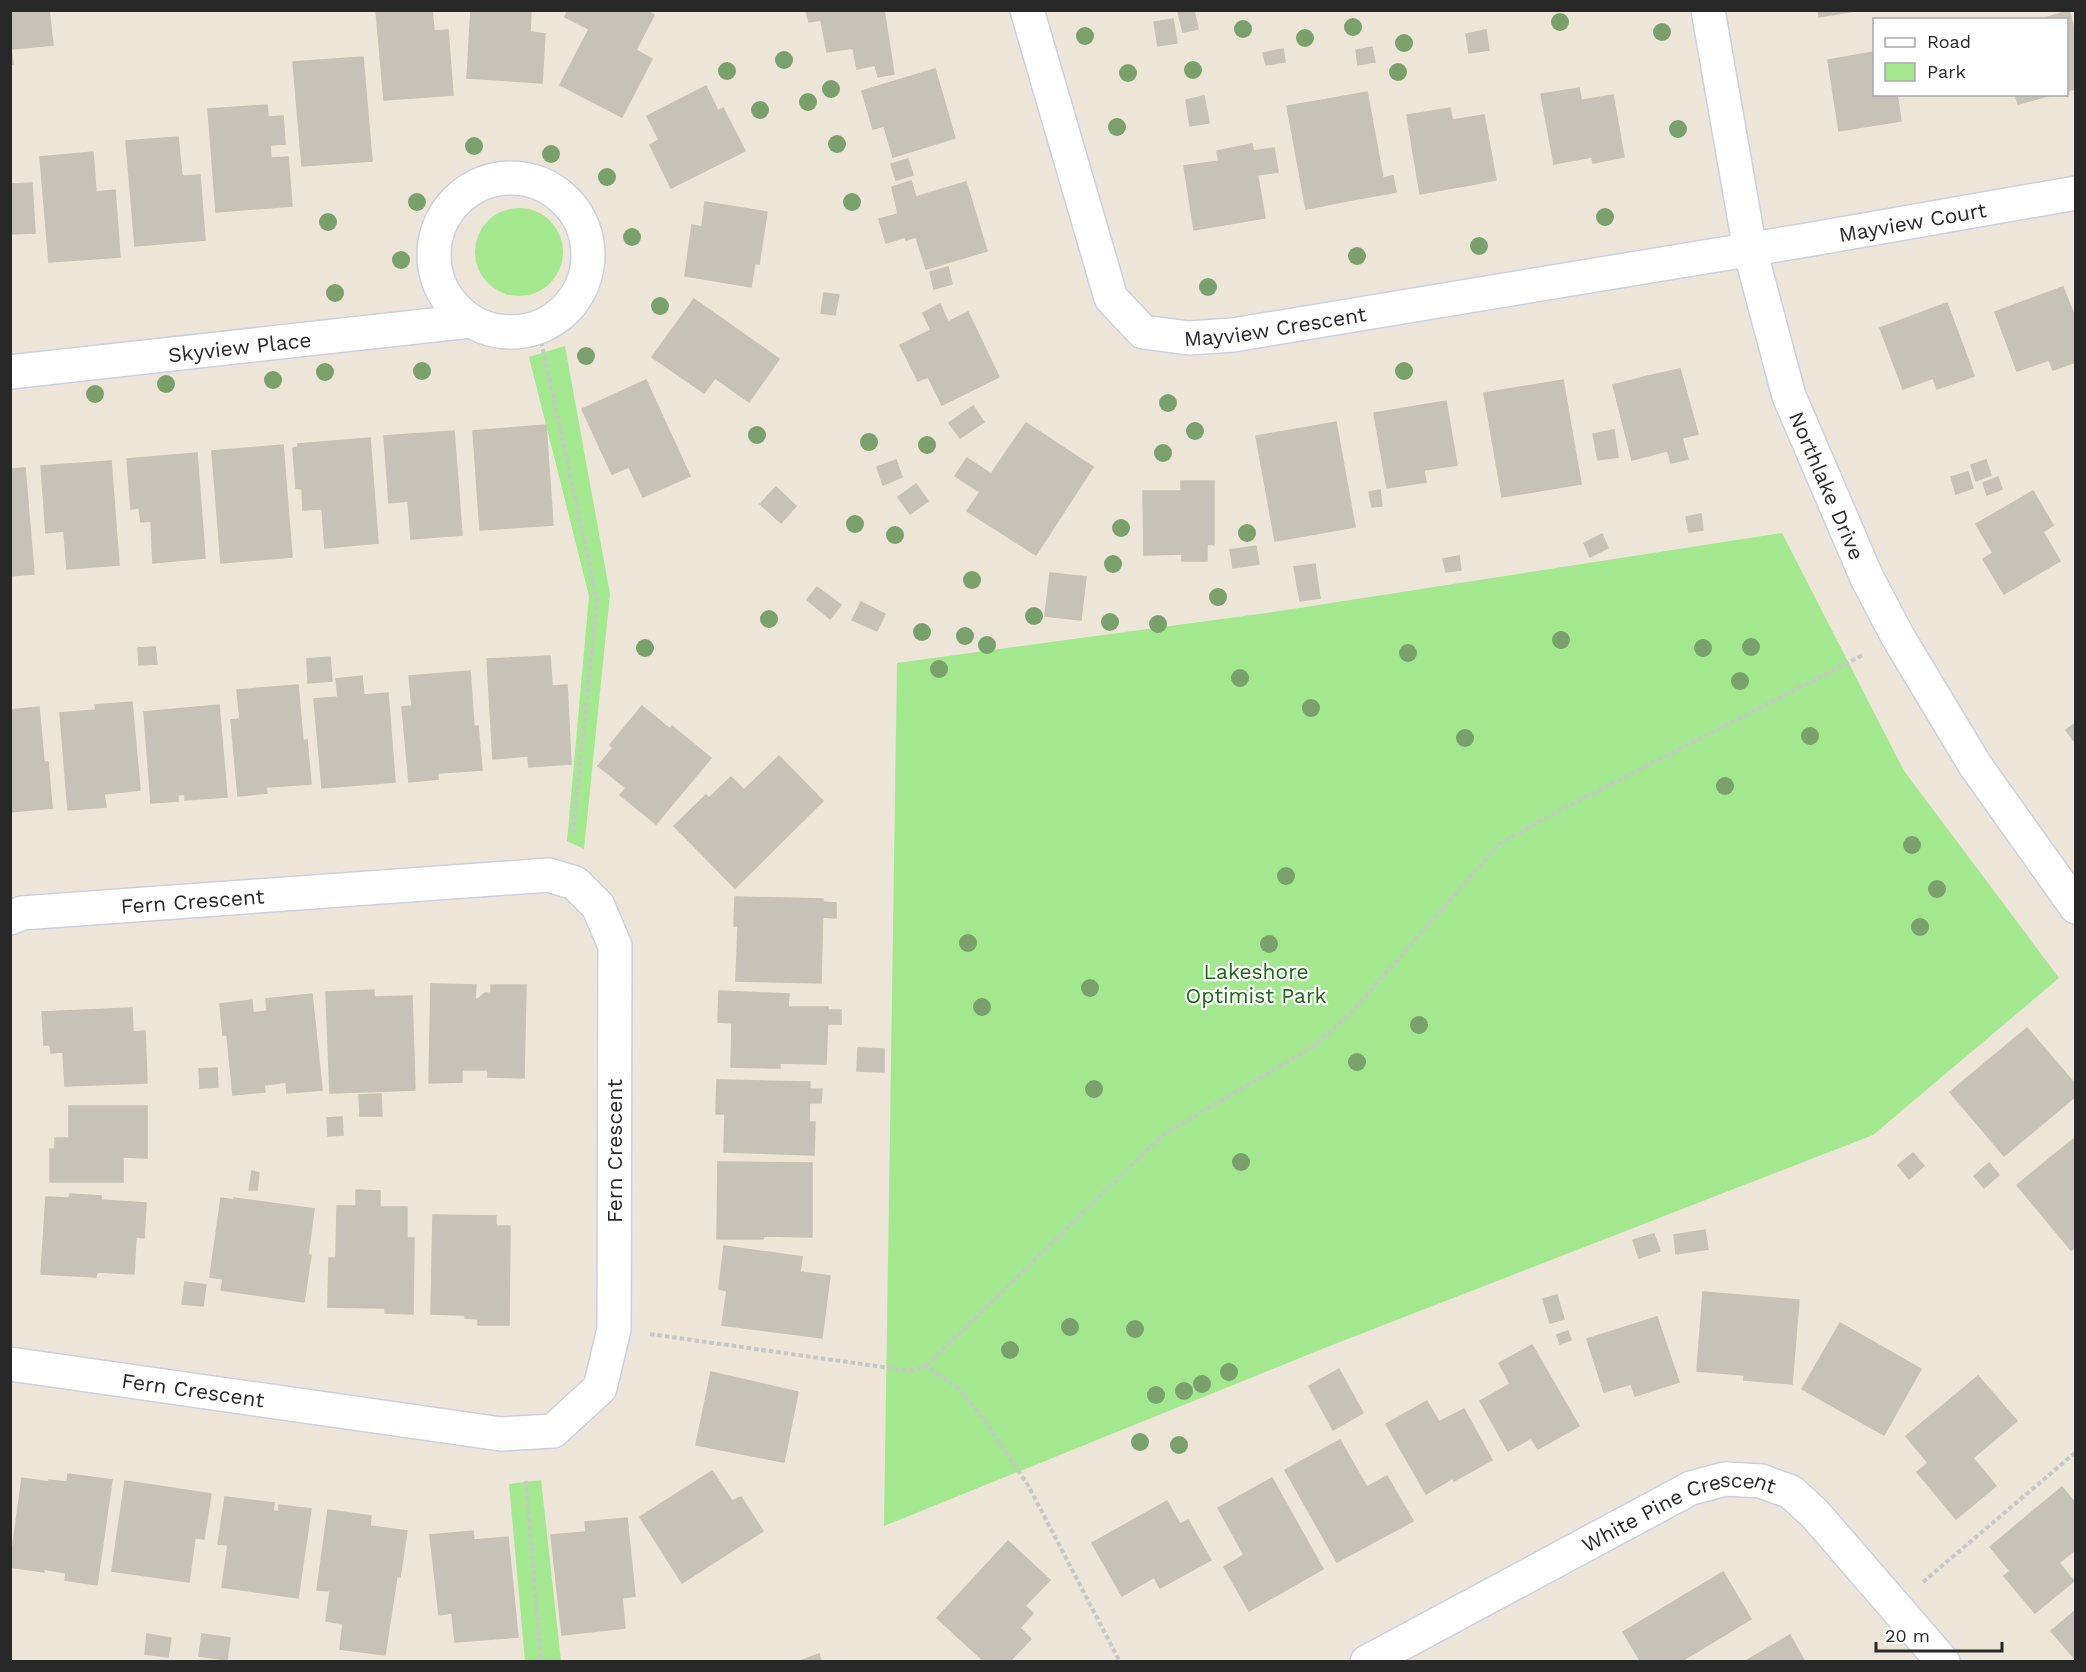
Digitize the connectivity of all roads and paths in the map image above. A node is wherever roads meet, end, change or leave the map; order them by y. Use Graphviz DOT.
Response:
graph roads {
  1 [pos="1027,10"];
  2 [pos="1708,10"];
  3 [pos="2076,193"];
  4 [pos="1750,250"];
  5 [pos="470,321"];
  6 [pos="538,327"];
  7 [pos="10,372"];
  8 [pos="1898,637"];
  9 [pos="573,833"];
  10 [pos="2076,907"];
  11 [pos="10,918"];
  12 [pos="614,1329"];
  13 [pos="10,1364"];
  14 [pos="926,1366"];
  15 [pos="2076,1452"];
  16 [pos="526,1481"];
  17 [pos="1895,1606"];
  18 [pos="542,1662"];
  19 [pos="1120,1662"];
  20 [pos="1367,1662"];
  21 [pos="1943,1662"];
  1 -- 4 [label="street, Mayview Crescent"];
  2 -- 4 [label="street, Northlake Drive"];
  3 -- 4 [label="street, Mayview Court"];
  4 -- 8 [label="street, Northlake Drive"];
  5 -- 6 [label="street, Skyview Place"];
  5 -- 6 [label="street, Skyview Place"];
  5 -- 7 [label="street, Skyview Place"];
  6 -- 9 [label="path"];
  8 -- 10 [label="street, Northlake Drive"];
  8 -- 14 [label="path"];
  11 -- 12 [label="street, Fern Crescent"];
  12 -- 13 [label="street, Fern Crescent"];
  12 -- 14 [label="path"];
  14 -- 19 [label="path"];
  15 -- 17 [label="path"];
  16 -- 18 [label="path"];
  17 -- 20 [label="street, White Pine Crescent"];
  17 -- 21 [label="street, White Pine Crescent"];
}
